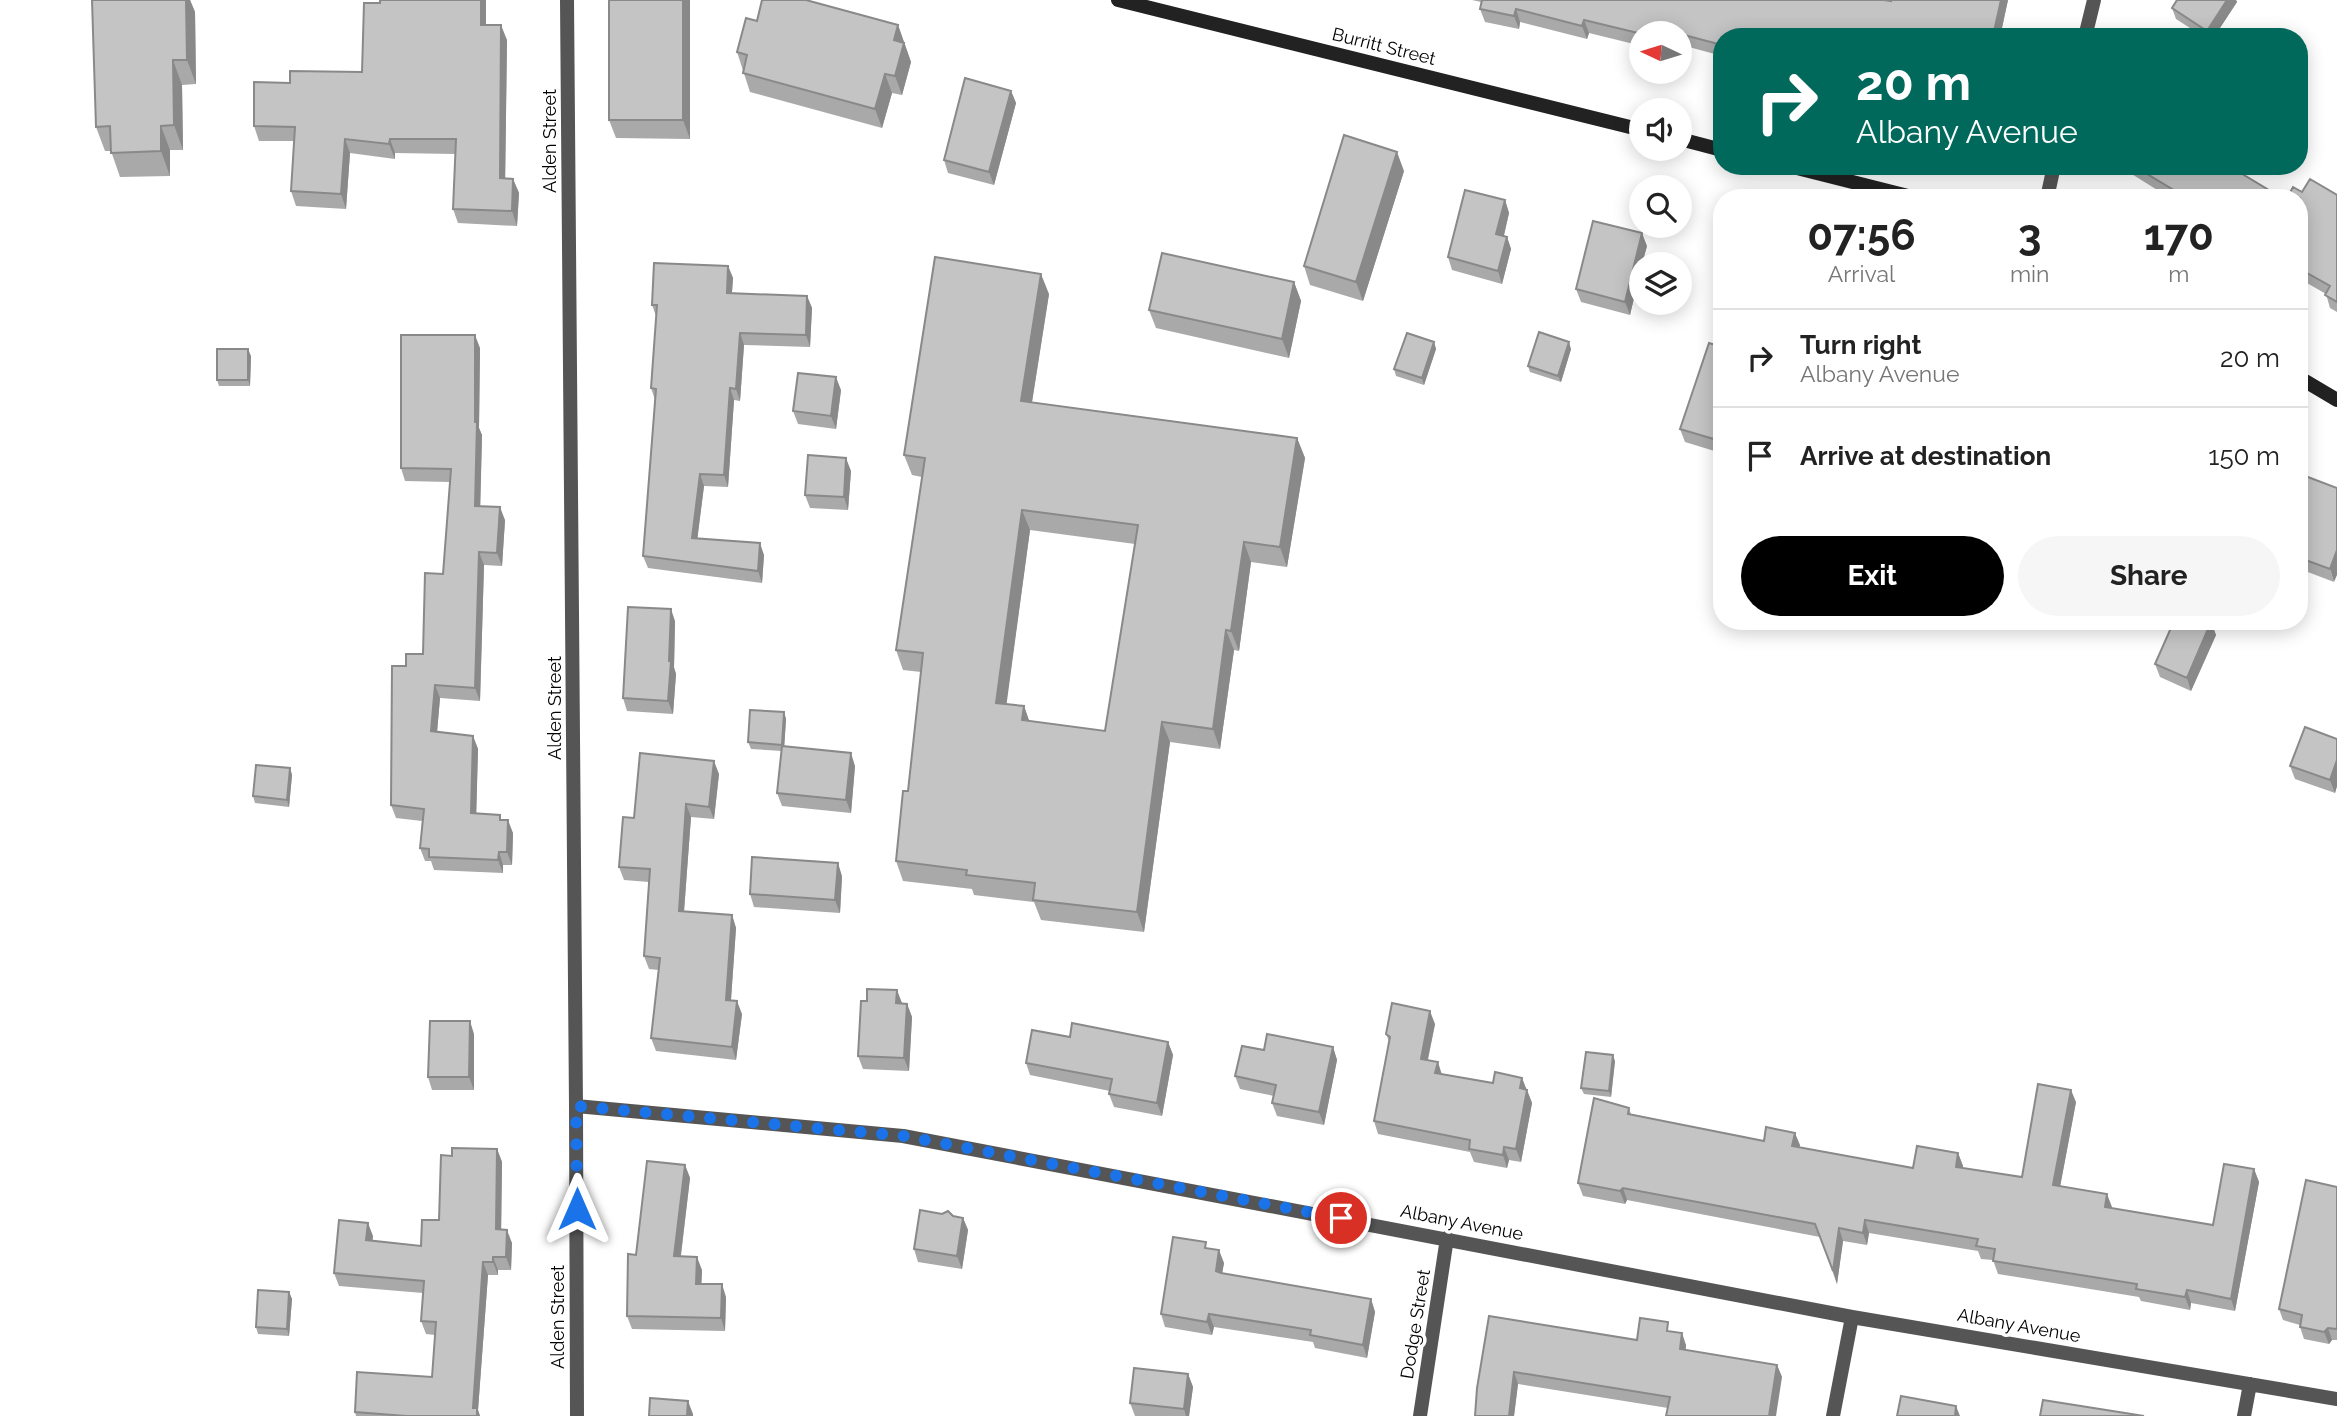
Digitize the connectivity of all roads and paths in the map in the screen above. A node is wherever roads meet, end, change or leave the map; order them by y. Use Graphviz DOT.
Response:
graph roads {
  1 [pos="567,0"];
  2 [pos="1118,0"];
  3 [pos="2094,0"];
  4 [pos="2087,28"];
  5 [pos="1629,127"];
  6 [pos="1692,142"];
  7 [pos="1713,148"];
  8 [pos="1825,175"];
  9 [pos="1880,189"];
  10 [pos="2308,383"];
  11 [pos="2337,400"];
  12 [pos="576,1106"];
  13 [pos="1447,1238"];
  14 [pos="1852,1317"];
  15 [pos="2250,1384"];
  16 [pos="2337,1399"];
  17 [pos="577,1416"];
  18 [pos="1420,1416"];
  19 [pos="1833,1416"];
  20 [pos="2244,1416"];
  1 -- 12 [label="street, Alden Street"];
  2 -- 5 [label="street, Burritt Street"];
  3 -- 4 [label="street"];
  6 -- 7 [label="street"];
  8 -- 9 [label="street"];
  10 -- 11 [label="street"];
  12 -- 13 [label="street, Albany Avenue"];
  12 -- 17 [label="street, Alden Street"];
  13 -- 14 [label="street, Albany Avenue"];
  13 -- 18 [label="street, Dodge Street"];
  14 -- 15 [label="street, Albany Avenue"];
  14 -- 19 [label="street"];
  15 -- 16 [label="street, Albany Avenue"];
  15 -- 20 [label="street"];
}
